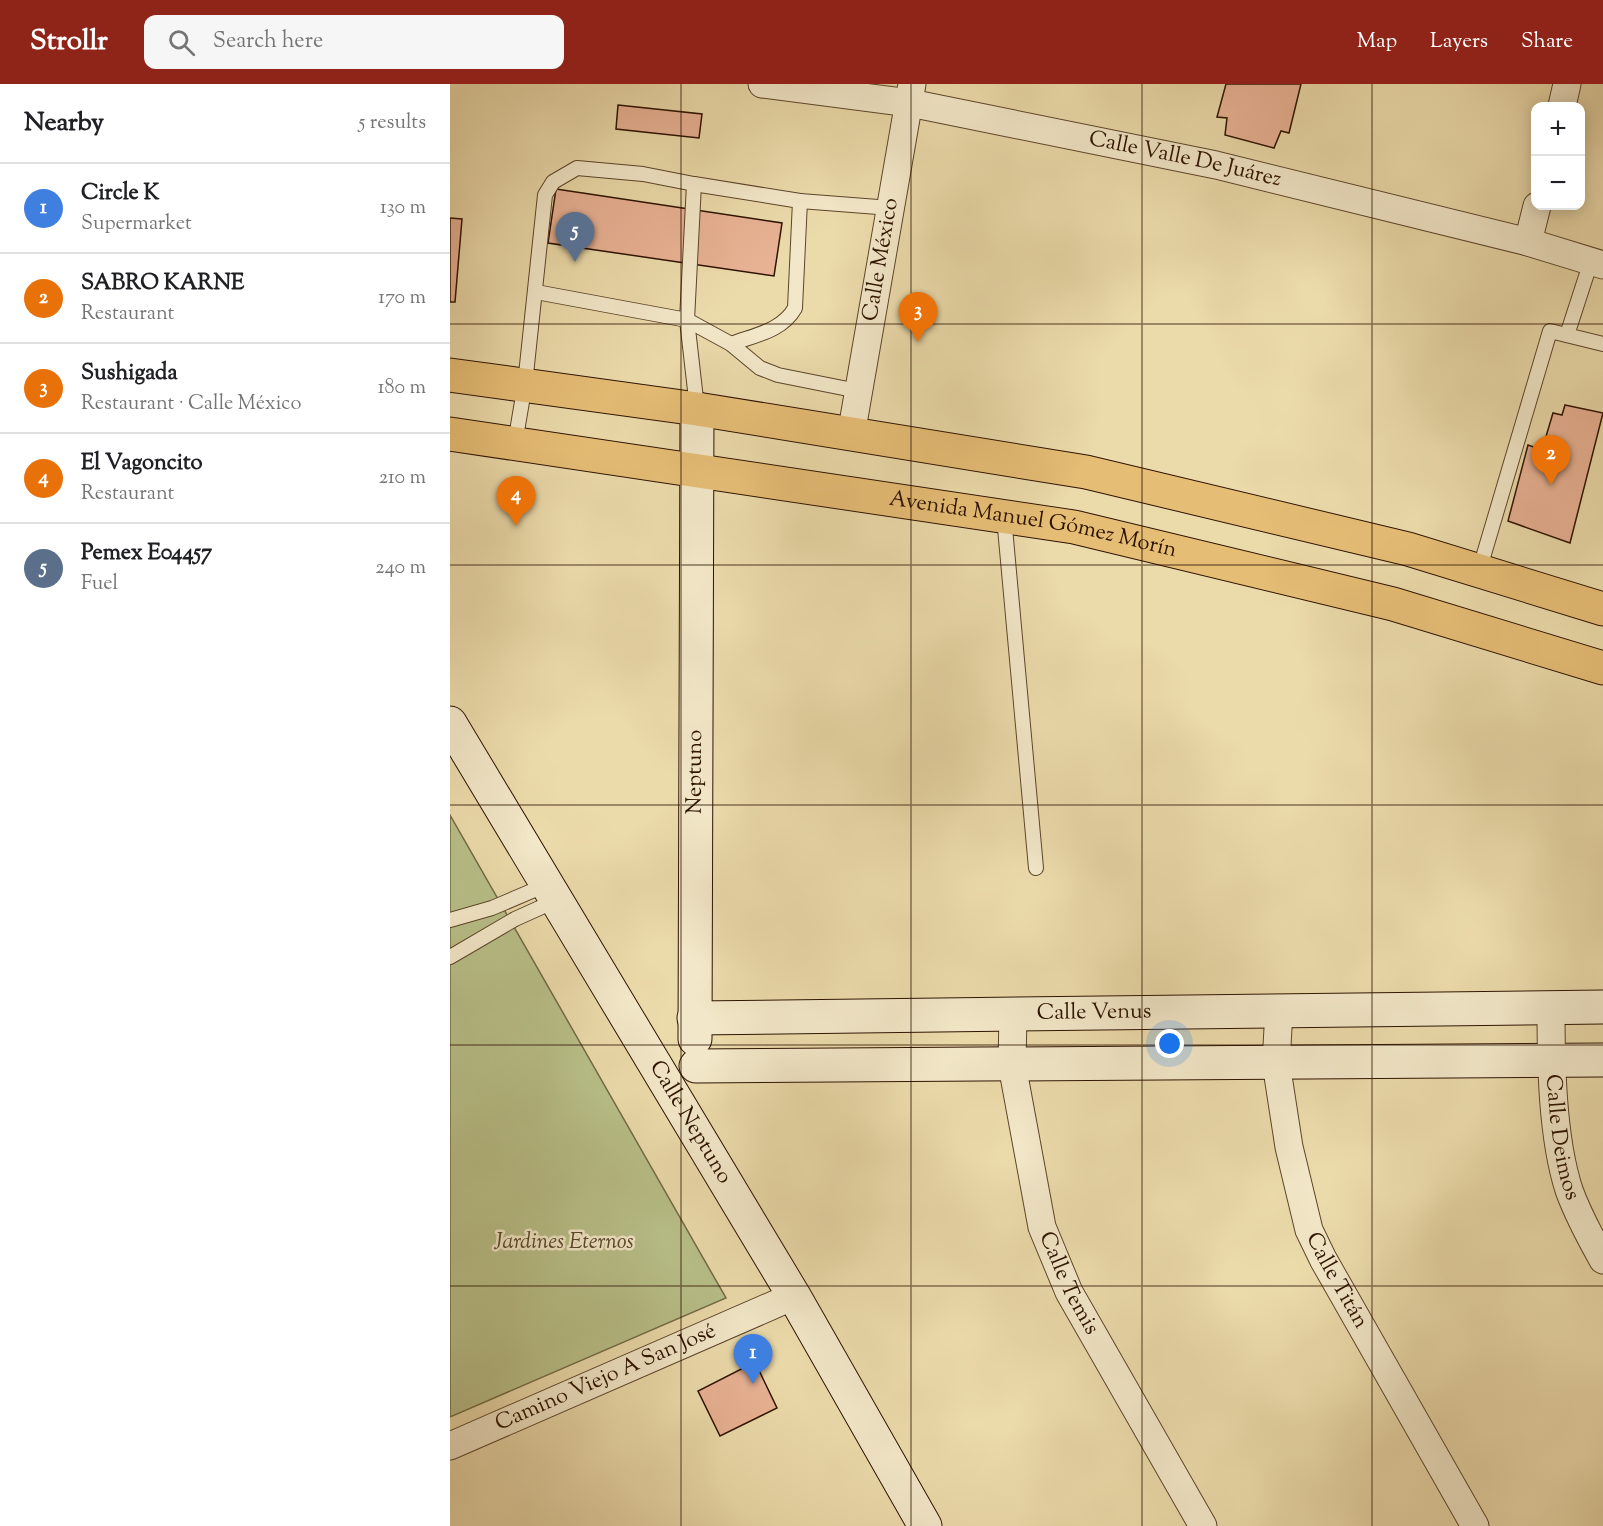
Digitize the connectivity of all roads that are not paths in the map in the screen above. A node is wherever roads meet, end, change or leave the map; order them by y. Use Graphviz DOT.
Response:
graph roads {
  1 [pos="762,84"];
  2 [pos="1567,84"];
  3 [pos="911,94"];
  4 [pos="1563,102"];
  5 [pos="694,184"];
  6 [pos="800,201"];
  7 [pos="891,208"];
  8 [pos="1536,210"];
  9 [pos="1528,242"];
  10 [pos="1597,263"];
  11 [pos="536,292"];
  12 [pos="687,320"];
  13 [pos="1567,335"];
  14 [pos="731,344"];
  15 [pos="1603,344"];
  16 [pos="450,375"];
  17 [pos="525,384"];
  18 [pos="858,391"];
  19 [pos="697,409"];
  20 [pos="450,434"];
  21 [pos="851,435"];
  22 [pos="515,443"];
  23 [pos="696,470"];
  24 [pos="1004,517"];
  25 [pos="1479,571"];
  26 [pos="1603,609"];
  27 [pos="1603,668"];
  28 [pos="450,723"];
  29 [pos="1036,868"];
  30 [pos="550,893"];
  31 [pos="472,912"];
  32 [pos="450,920"];
  33 [pos="485,937"];
  34 [pos="450,957"];
  35 [pos="1603,1007"];
  36 [pos="1551,1008"];
  37 [pos="1279,1011"];
  38 [pos="1012,1014"];
  39 [pos="694,1018"];
  40 [pos="1603,1060"];
  41 [pos="1551,1061"];
  42 [pos="1276,1063"];
  43 [pos="1012,1065"];
  44 [pos="696,1066"];
  45 [pos="696,1134"];
  46 [pos="1603,1260"];
  47 [pos="794,1296"];
  48 [pos="450,1446"];
  49 [pos="925,1526"];
  50 [pos="1203,1526"];
  51 [pos="1475,1526"];
  1 -- 3 [label="street, Calle Valle De Juárez"];
  2 -- 4 [label="street"];
  3 -- 7 [label="street, Calle México"];
  3 -- 9 [label="street, Calle Valle De Juárez"];
  5 -- 6 [label="lane"];
  5 -- 11 [label="lane"];
  5 -- 12 [label="lane"];
  6 -- 7 [label="lane"];
  6 -- 14 [label="lane"];
  7 -- 18 [label="street, Calle México"];
  8 -- 9 [label="street"];
  9 -- 10 [label="street, Calle Valle De Juárez"];
  10 -- 13 [label="lane"];
  11 -- 12 [label="lane"];
  11 -- 17 [label="lane"];
  12 -- 14 [label="lane"];
  12 -- 19 [label="lane"];
  13 -- 15 [label="lane"];
  13 -- 25 [label="lane"];
  14 -- 18 [label="lane"];
  16 -- 17 [label="main road"];
  17 -- 19 [label="main road"];
  17 -- 22 [label="lane"];
  18 -- 21 [label="street, Calle México"];
  19 -- 21 [label="main road"];
  19 -- 23 [label="street, Neptuno"];
  20 -- 22 [label="main road, Avenida Manuel Gómez Morín"];
  21 -- 25 [label="main road"];
  22 -- 23 [label="main road, Avenida Manuel Gómez Morín"];
  23 -- 24 [label="main road, Avenida Manuel Gómez Morín"];
  23 -- 39 [label="street, Neptuno"];
  24 -- 27 [label="main road, Avenida Manuel Gómez Morín"];
  24 -- 29 [label="lane"];
  25 -- 26 [label="main road"];
  28 -- 30 [label="street, Calle Neptuno"];
  30 -- 31 [label="lane"];
  30 -- 33 [label="lane"];
  30 -- 45 [label="street, Calle Neptuno"];
  31 -- 32 [label="lane"];
  31 -- 33 [label="lane"];
  33 -- 34 [label="lane"];
  35 -- 36 [label="street, Calle Venus"];
  36 -- 37 [label="street, Calle Venus"];
  36 -- 41 [label="street, Calle Deimos"];
  37 -- 38 [label="street, Calle Venus"];
  37 -- 42 [label="street, Calle Titán"];
  38 -- 39 [label="street, Calle Venus"];
  38 -- 43 [label="street, Calle Temis"];
  39 -- 44 [label="street, Neptuno"];
  40 -- 41 [label="street"];
  41 -- 42 [label="street"];
  41 -- 46 [label="street, Calle Deimos"];
  42 -- 43 [label="street"];
  42 -- 51 [label="street, Calle Titán"];
  43 -- 44 [label="street"];
  43 -- 50 [label="street, Calle Temis"];
  44 -- 45 [label="street, Neptuno"];
  45 -- 47 [label="street, Calle Neptuno"];
  47 -- 48 [label="street, Camino Viejo A San José"];
  47 -- 49 [label="street, Calle Neptuno"];
}
